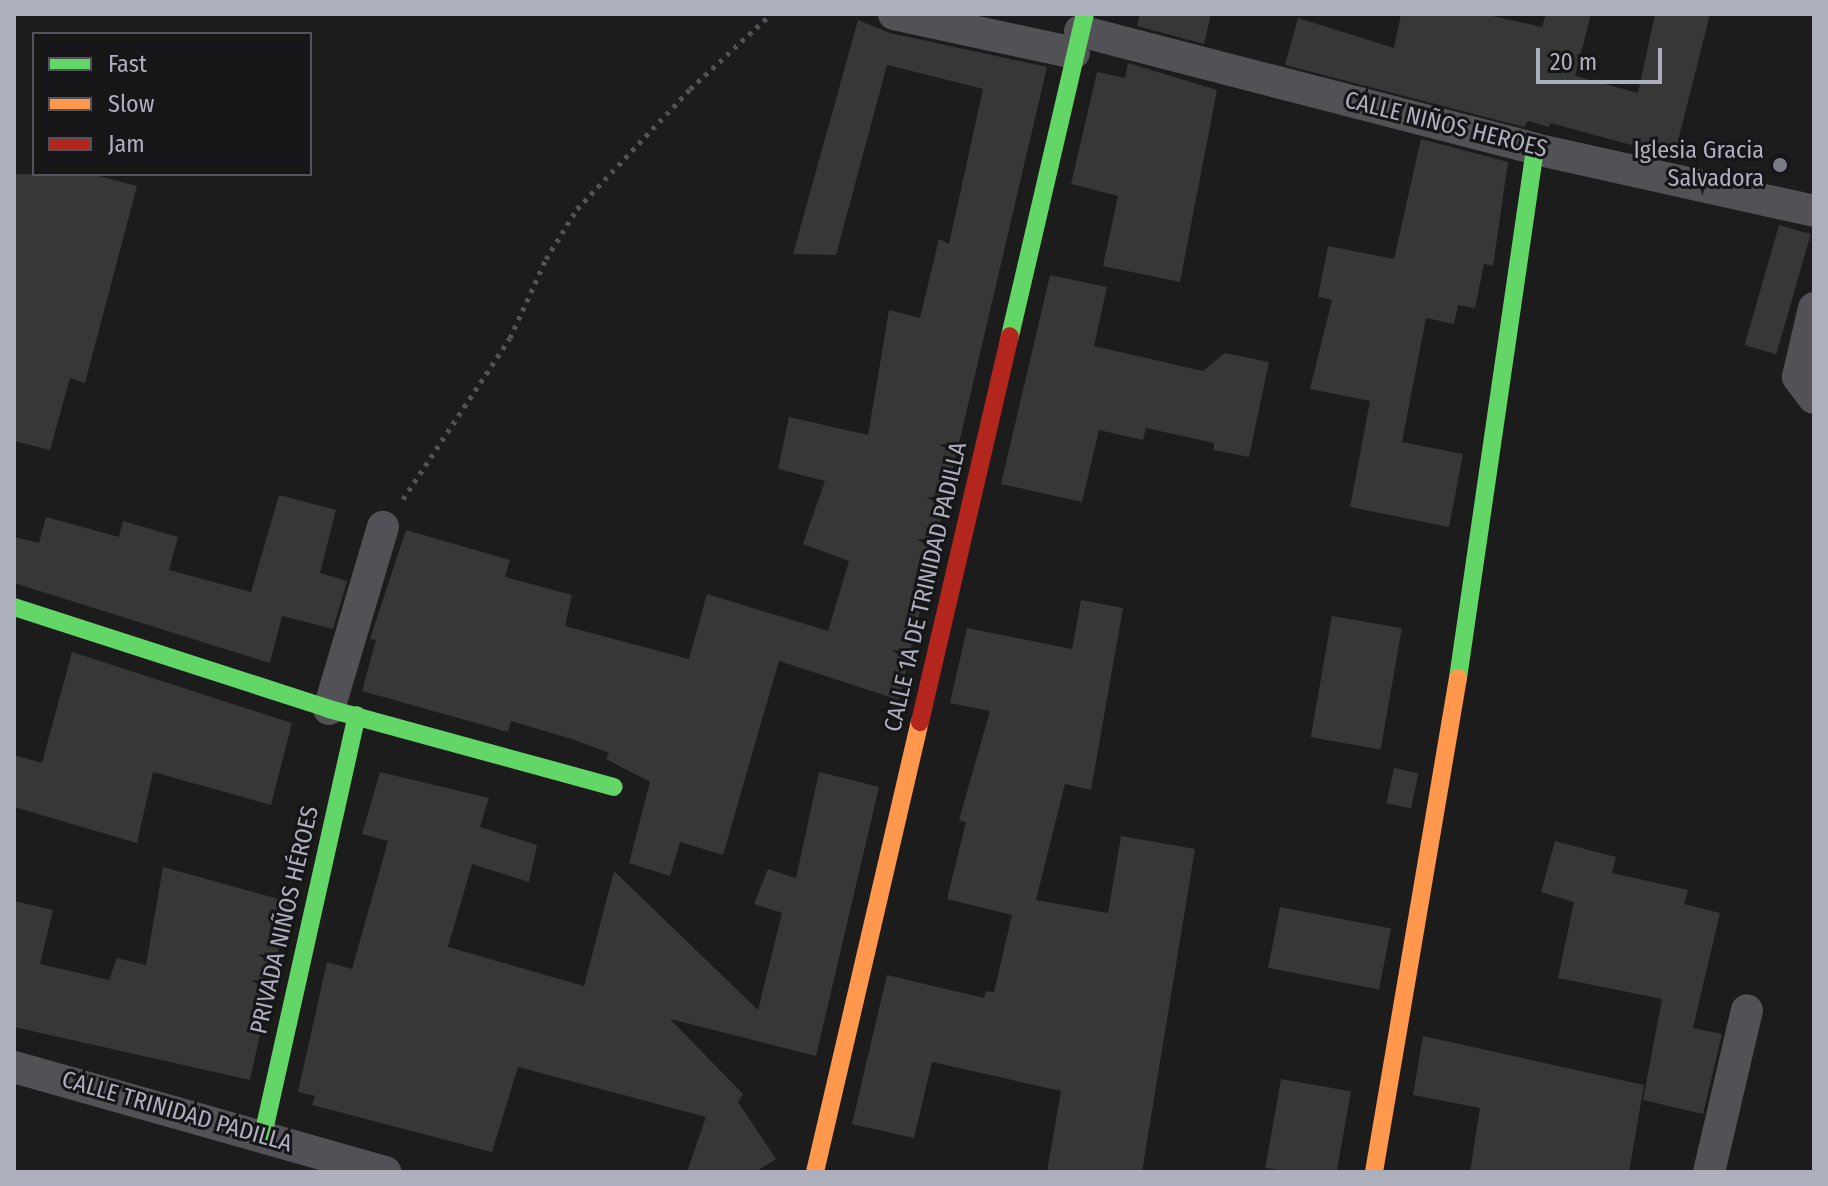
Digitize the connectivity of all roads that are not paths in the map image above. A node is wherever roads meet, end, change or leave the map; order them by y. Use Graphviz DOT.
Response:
graph roads {
  1 [pos="894,14"];
  2 [pos="1080,33"];
  3 [pos="1535,149"];
  4 [pos="1814,211"];
  5 [pos="1814,308"];
  6 [pos="1806,388"];
  7 [pos="383,527"];
  8 [pos="14,607"];
  9 [pos="343,712"];
  10 [pos="614,787"];
  11 [pos="1747,1010"];
  12 [pos="14,1067"];
  13 [pos="263,1135"];
  14 [pos="385,1172"];
  15 [pos="815,1172"];
  16 [pos="1374,1172"];
  17 [pos="1709,1172"];
  1 -- 2 [label="street, CALLE NIÑOS HEROES"];
  2 -- 3 [label="street, CALLE NIÑOS HEROES"];
  2 -- 15 [label="street, CALLE 1A DE TRINIDAD PADILLA"];
  3 -- 4 [label="street, CALLE NIÑOS HEROES"];
  3 -- 16 [label="street"];
  5 -- 6 [label="street"];
  7 -- 9 [label="street"];
  8 -- 9 [label="street"];
  9 -- 10 [label="street"];
  9 -- 13 [label="street, PRIVADA NIÑOS HÉROES"];
  11 -- 17 [label="street"];
  12 -- 13 [label="street, CALLE TRINIDAD PADILLA"];
  13 -- 14 [label="street, CALLE TRINIDAD PADILLA"];
}
